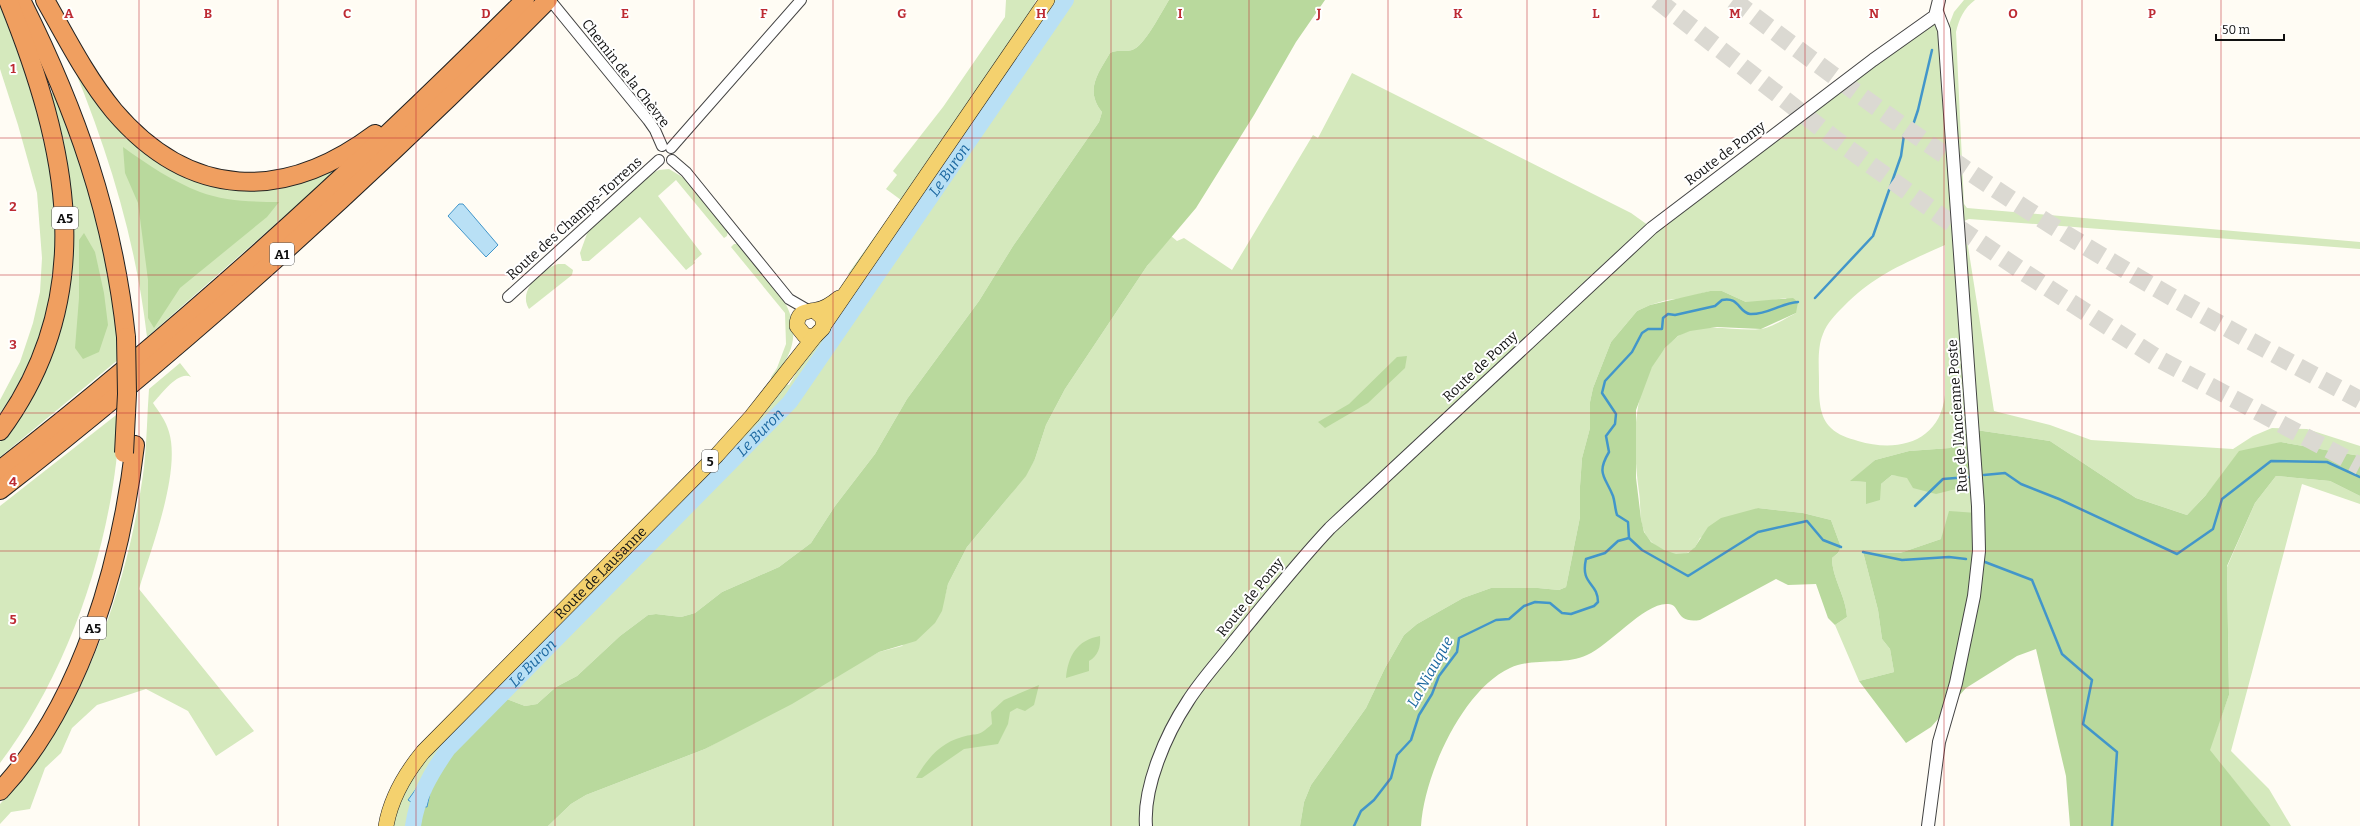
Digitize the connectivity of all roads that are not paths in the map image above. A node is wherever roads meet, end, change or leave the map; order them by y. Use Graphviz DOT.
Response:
graph roads {
  1 [pos="8,0"];
  2 [pos="21,0"];
  3 [pos="33,0"];
  4 [pos="45,0"];
  5 [pos="525,0"];
  6 [pos="549,0"];
  7 [pos="801,0"];
  8 [pos="1047,0"];
  9 [pos="1939,0"];
  10 [pos="1936,12"];
  11 [pos="435,90"];
  12 [pos="666,147"];
  13 [pos="659,160"];
  14 [pos="672,160"];
  15 [pos="846,292"];
  16 [pos="508,297"];
  17 [pos="789,299"];
  18 [pos="812,310"];
  19 [pos="797,324"];
  20 [pos="820,330"];
  21 [pos="130,333"];
  22 [pos="781,379"];
  23 [pos="0,430"];
  24 [pos="129,449"];
  25 [pos="0,470"];
  26 [pos="0,490"];
  27 [pos="0,776"];
  28 [pos="0,791"];
  29 [pos="386,826"];
  30 [pos="1146,826"];
  31 [pos="1928,826"];
  1 -- 23 [label="highway, A5"];
  2 -- 21 [label="highway"];
  3 -- 21 [label="highway, A5"];
  4 -- 11 [label="highway"];
  5 -- 11 [label="highway, A1"];
  6 -- 12 [label="street, Chemin de la Chèvre"];
  6 -- 26 [label="highway, A1"];
  7 -- 12 [label="street"];
  8 -- 15 [label="main road, Route de Lausanne / 5"];
  9 -- 10 [label="street"];
  10 -- 30 [label="street, Route de Pomy"];
  10 -- 31 [label="street, Rue de l'Ancienne Poste"];
  11 -- 25 [label="highway, A1"];
  12 -- 13 [label="street"];
  12 -- 14 [label="street"];
  13 -- 14 [label="street"];
  13 -- 16 [label="street, Route des Champs-Torrens"];
  14 -- 17 [label="street"];
  15 -- 18 [label="main road, Route de Lausanne / 5"];
  15 -- 20 [label="main road, Route de Lausanne / 5"];
  17 -- 18 [label="street"];
  17 -- 19 [label="street"];
  18 -- 19 [label="main road"];
  18 -- 20 [label="main road"];
  19 -- 20 [label="main road"];
  19 -- 22 [label="main road, Route de Lausanne / 5"];
  20 -- 22 [label="main road, Route de Lausanne / 5"];
  21 -- 24 [label="highway, A5"];
  22 -- 29 [label="main road, Route de Lausanne / 5"];
  24 -- 27 [label="highway"];
  24 -- 28 [label="highway, A5"];
}
